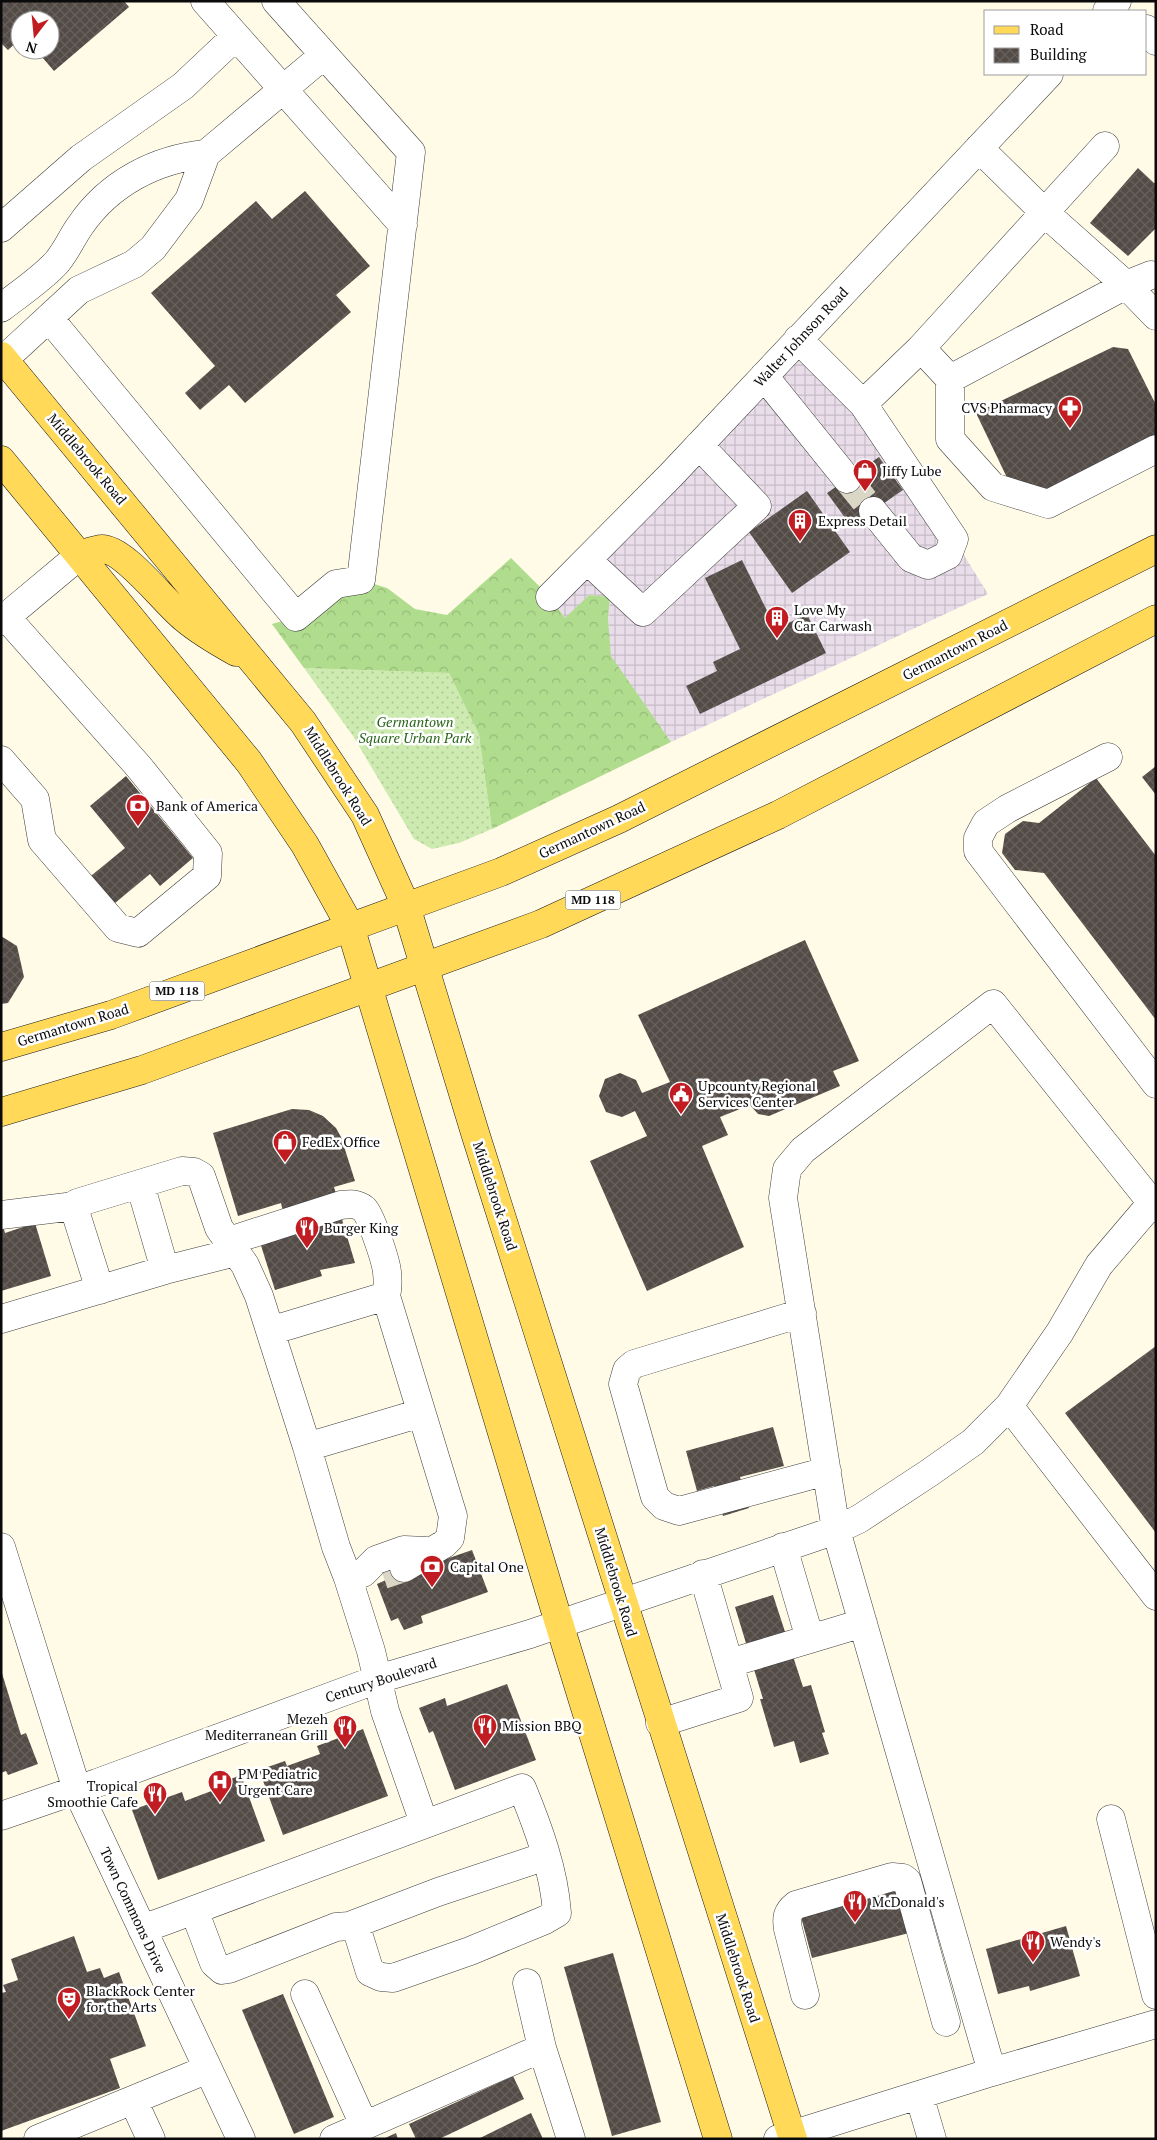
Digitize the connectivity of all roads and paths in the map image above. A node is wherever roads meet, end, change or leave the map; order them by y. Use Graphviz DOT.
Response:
graph roads {
  1 [pos="205,1"];
  2 [pos="276,1"];
  3 [pos="1147,30"];
  4 [pos="236,36"];
  5 [pos="1156,41"];
  6 [pos="324,55"];
  7 [pos="1048,75"];
  8 [pos="284,89"];
  9 [pos="1105,146"];
  10 [pos="979,148"];
  11 [pos="206,154"];
  12 [pos="1044,212"];
  13 [pos="403,225"];
  14 [pos="1,228"];
  15 [pos="1154,270"];
  16 [pos="1126,286"];
  17 [pos="1,308"];
  18 [pos="1156,316"];
  19 [pos="49,318"];
  20 [pos="798,340"];
  21 [pos="921,348"];
  22 [pos="2,359"];
  23 [pos="764,376"];
  24 [pos="950,380"];
  25 [pos="863,404"];
  26 [pos="699,445"];
  27 [pos="1156,449"];
  28 [pos="1,460"];
  29 [pos="847,479"];
  30 [pos="873,511"];
  31 [pos="1156,549"];
  32 [pos="80,555"];
  33 [pos="587,560"];
  34 [pos="550,597"];
  35 [pos="5,612"];
  36 [pos="1156,619"];
  37 [pos="253,661"];
  38 [pos="1108,757"];
  39 [pos="1,760"];
  40 [pos="406,906"];
  41 [pos="350,926"];
  42 [pos="425,966"];
  43 [pos="368,987"];
  44 [pos="1,1046"];
  45 [pos="1156,1084"];
  46 [pos="1,1112"];
  47 [pos="140,1184"];
  48 [pos="1154,1203"];
  49 [pos="75,1206"];
  50 [pos="1,1215"];
  51 [pos="232,1246"];
  52 [pos="165,1270"];
  53 [pos="100,1290"];
  54 [pos="386,1296"];
  55 [pos="802,1313"];
  56 [pos="1,1319"];
  57 [pos="270,1331"];
  58 [pos="1010,1406"];
  59 [pos="421,1413"];
  60 [pos="307,1447"];
  61 [pos="827,1471"];
  62 [pos="836,1530"];
  63 [pos="1,1547"];
  64 [pos="783,1547"];
  65 [pos="430,1551"];
  66 [pos="375,1574"];
  67 [pos="703,1574"];
  68 [pos="1156,1596"];
  69 [pos="623,1602"];
  70 [pos="559,1623"];
  71 [pos="863,1623"];
  72 [pos="810,1640"];
  73 [pos="730,1664"];
  74 [pos="378,1679"];
  75 [pos="660,1723"];
  76 [pos="77,1790"];
  77 [pos="1,1816"];
  78 [pos="1111,1819"];
  79 [pos="424,1823"];
  80 [pos="546,1856"];
  81 [pos="194,1910"];
  82 [pos="349,1926"];
  83 [pos="142,1929"];
  84 [pos="527,1983"];
  85 [pos="305,1994"];
  86 [pos="1156,1995"];
  87 [pos="805,1996"];
  88 [pos="946,2022"];
  89 [pos="1156,2024"];
  90 [pos="542,2048"];
  91 [pos="208,2069"];
  92 [pos="992,2072"];
  93 [pos="919,2095"];
  94 [pos="133,2100"];
  95 [pos="364,2125"];
  96 [pos="787,2137"];
  97 [pos="38,2139"];
  98 [pos="151,2139"];
  99 [pos="241,2139"];
  100 [pos="334,2139"];
  101 [pos="571,2139"];
  102 [pos="718,2139"];
  103 [pos="932,2139"];
  1 -- 4 [label="street"];
  2 -- 6 [label="street"];
  3 -- 5 [label="street"];
  4 -- 8 [label="street"];
  4 -- 14 [label="street"];
  6 -- 8 [label="street"];
  6 -- 13 [label="street"];
  7 -- 10 [label="street, Walter Johnson Road"];
  8 -- 11 [label="street"];
  8 -- 13 [label="street"];
  9 -- 12 [label="street"];
  10 -- 12 [label="street"];
  10 -- 20 [label="street, Walter Johnson Road"];
  11 -- 17 [label="street"];
  11 -- 19 [label="street"];
  12 -- 16 [label="street"];
  12 -- 21 [label="street"];
  13 -- 19 [label="street"];
  15 -- 16 [label="street"];
  16 -- 18 [label="street"];
  16 -- 24 [label="street"];
  19 -- 22 [label="street"];
  20 -- 23 [label="street, Walter Johnson Road"];
  20 -- 25 [label="street"];
  21 -- 24 [label="street"];
  21 -- 25 [label="street"];
  22 -- 37 [label="main road, Middlebrook Road"];
  23 -- 26 [label="street, Walter Johnson Road"];
  23 -- 29 [label="street"];
  24 -- 27 [label="street"];
  25 -- 30 [label="street"];
  26 -- 33 [label="street, Walter Johnson Road"];
  26 -- 33 [label="street"];
  28 -- 32 [label="main road"];
  31 -- 40 [label="main road, Germantown Road / MD 118"];
  32 -- 35 [label="street"];
  32 -- 37 [label="main road"];
  32 -- 41 [label="main road"];
  33 -- 34 [label="street, Walter Johnson Road"];
  35 -- 39 [label="street"];
  36 -- 42 [label="main road, MD 118"];
  37 -- 40 [label="main road, Middlebrook Road"];
  38 -- 45 [label="street"];
  40 -- 41 [label="main road, Germantown Road / MD 118"];
  40 -- 42 [label="main road, Middlebrook Road"];
  41 -- 43 [label="main road"];
  41 -- 44 [label="main road, Germantown Road / MD 118"];
  42 -- 43 [label="main road, MD 118"];
  42 -- 69 [label="main road, Middlebrook Road"];
  43 -- 46 [label="main road, MD 118"];
  43 -- 70 [label="main road"];
  47 -- 49 [label="street"];
  47 -- 51 [label="street"];
  47 -- 52 [label="street"];
  48 -- 55 [label="street"];
  48 -- 58 [label="street, Century Boulevard"];
  49 -- 50 [label="street"];
  49 -- 53 [label="street"];
  51 -- 52 [label="street"];
  51 -- 54 [label="street"];
  51 -- 57 [label="street"];
  52 -- 53 [label="street"];
  53 -- 56 [label="street"];
  54 -- 57 [label="street"];
  54 -- 59 [label="street"];
  55 -- 61 [label="street"];
  55 -- 61 [label="street"];
  57 -- 60 [label="street"];
  58 -- 62 [label="street, Century Boulevard"];
  58 -- 68 [label="street"];
  59 -- 60 [label="street"];
  59 -- 65 [label="street"];
  60 -- 66 [label="street"];
  61 -- 62 [label="street"];
  62 -- 64 [label="street, Century Boulevard"];
  62 -- 71 [label="street"];
  63 -- 76 [label="street, Town Commons Drive"];
  64 -- 67 [label="street, Century Boulevard"];
  64 -- 72 [label="street"];
  65 -- 66 [label="street"];
  65 -- 66 [label="street"];
  66 -- 74 [label="street"];
  67 -- 69 [label="street, Century Boulevard"];
  67 -- 73 [label="street"];
  69 -- 70 [label="street, Century Boulevard"];
  69 -- 75 [label="main road, Middlebrook Road"];
  70 -- 74 [label="street, Century Boulevard"];
  70 -- 102 [label="main road"];
  71 -- 72 [label="street"];
  71 -- 92 [label="street"];
  72 -- 73 [label="street"];
  73 -- 75 [label="street"];
  74 -- 76 [label="street, Century Boulevard"];
  74 -- 79 [label="street"];
  75 -- 96 [label="main road, Middlebrook Road"];
  76 -- 77 [label="street, Century Boulevard"];
  76 -- 83 [label="street, Town Commons Drive"];
  78 -- 86 [label="street"];
  79 -- 80 [label="street"];
  79 -- 81 [label="street"];
  80 -- 82 [label="street"];
  80 -- 82 [label="street"];
  81 -- 82 [label="street"];
  81 -- 83 [label="street"];
  83 -- 91 [label="street, Town Commons Drive"];
  84 -- 90 [label="street"];
  85 -- 95 [label="street"];
  87 -- 88 [label="street"];
  89 -- 92 [label="street"];
  90 -- 95 [label="street"];
  90 -- 101 [label="street"];
  91 -- 94 [label="street"];
  91 -- 99 [label="street, Town Commons Drive"];
  92 -- 93 [label="street"];
  93 -- 96 [label="street"];
  93 -- 103 [label="street"];
  94 -- 97 [label="street"];
  94 -- 98 [label="street"];
  95 -- 100 [label="street"];
}
